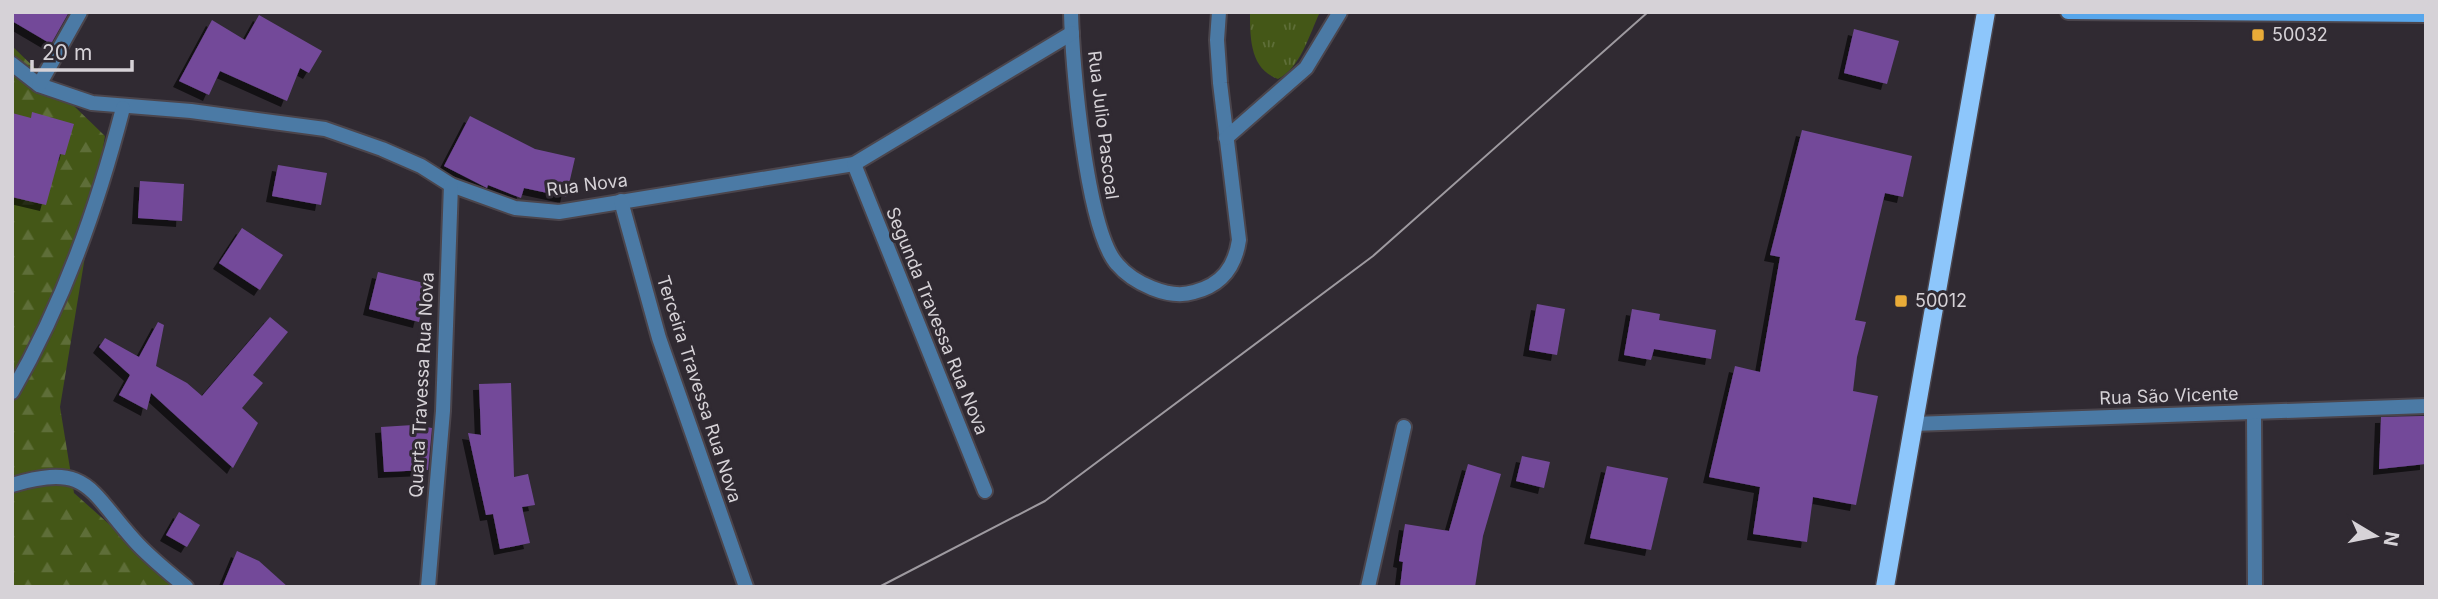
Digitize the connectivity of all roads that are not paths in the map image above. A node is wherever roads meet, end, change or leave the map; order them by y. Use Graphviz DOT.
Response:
graph roads {
  1 [pos="80,12"];
  2 [pos="1071,12"];
  3 [pos="1219,12"];
  4 [pos="1340,12"];
  5 [pos="1986,12"];
  6 [pos="2068,12"];
  7 [pos="2426,15"];
  8 [pos="1072,33"];
  9 [pos="12,64"];
  10 [pos="39,85"];
  11 [pos="123,107"];
  12 [pos="1226,138"];
  13 [pos="854,164"];
  14 [pos="451,185"];
  15 [pos="621,201"];
  16 [pos="12,392"];
  17 [pos="2426,405"];
  18 [pos="2254,413"];
  19 [pos="1913,424"];
  20 [pos="1404,427"];
  21 [pos="12,485"];
  22 [pos="985,491"];
  23 [pos="186,587"];
  24 [pos="428,587"];
  25 [pos="746,587"];
  26 [pos="1368,587"];
  27 [pos="1885,587"];
  28 [pos="2255,587"];
  1 -- 10 [label="street"];
  2 -- 8 [label="street, Rua Julio Pascoal"];
  3 -- 12 [label="street"];
  4 -- 12 [label="street"];
  5 -- 19 [label="main road"];
  6 -- 7 [label="street"];
  8 -- 12 [label="street, Rua Julio Pascoal"];
  8 -- 13 [label="street, Rua Nova"];
  9 -- 10 [label="street, Rua Nova"];
  10 -- 11 [label="street, Rua Nova"];
  11 -- 14 [label="street, Rua Nova"];
  11 -- 16 [label="street"];
  13 -- 15 [label="street, Rua Nova"];
  13 -- 22 [label="street, Segunda Travessa Rua Nova"];
  14 -- 15 [label="street, Rua Nova"];
  14 -- 24 [label="street, Quarta Travessa Rua Nova"];
  15 -- 25 [label="street, Terceira Travessa Rua Nova"];
  17 -- 18 [label="street, Rua São Vicente"];
  18 -- 19 [label="street, Rua São Vicente"];
  18 -- 28 [label="street"];
  19 -- 27 [label="main road"];
  20 -- 26 [label="street"];
  21 -- 23 [label="street"];
}
